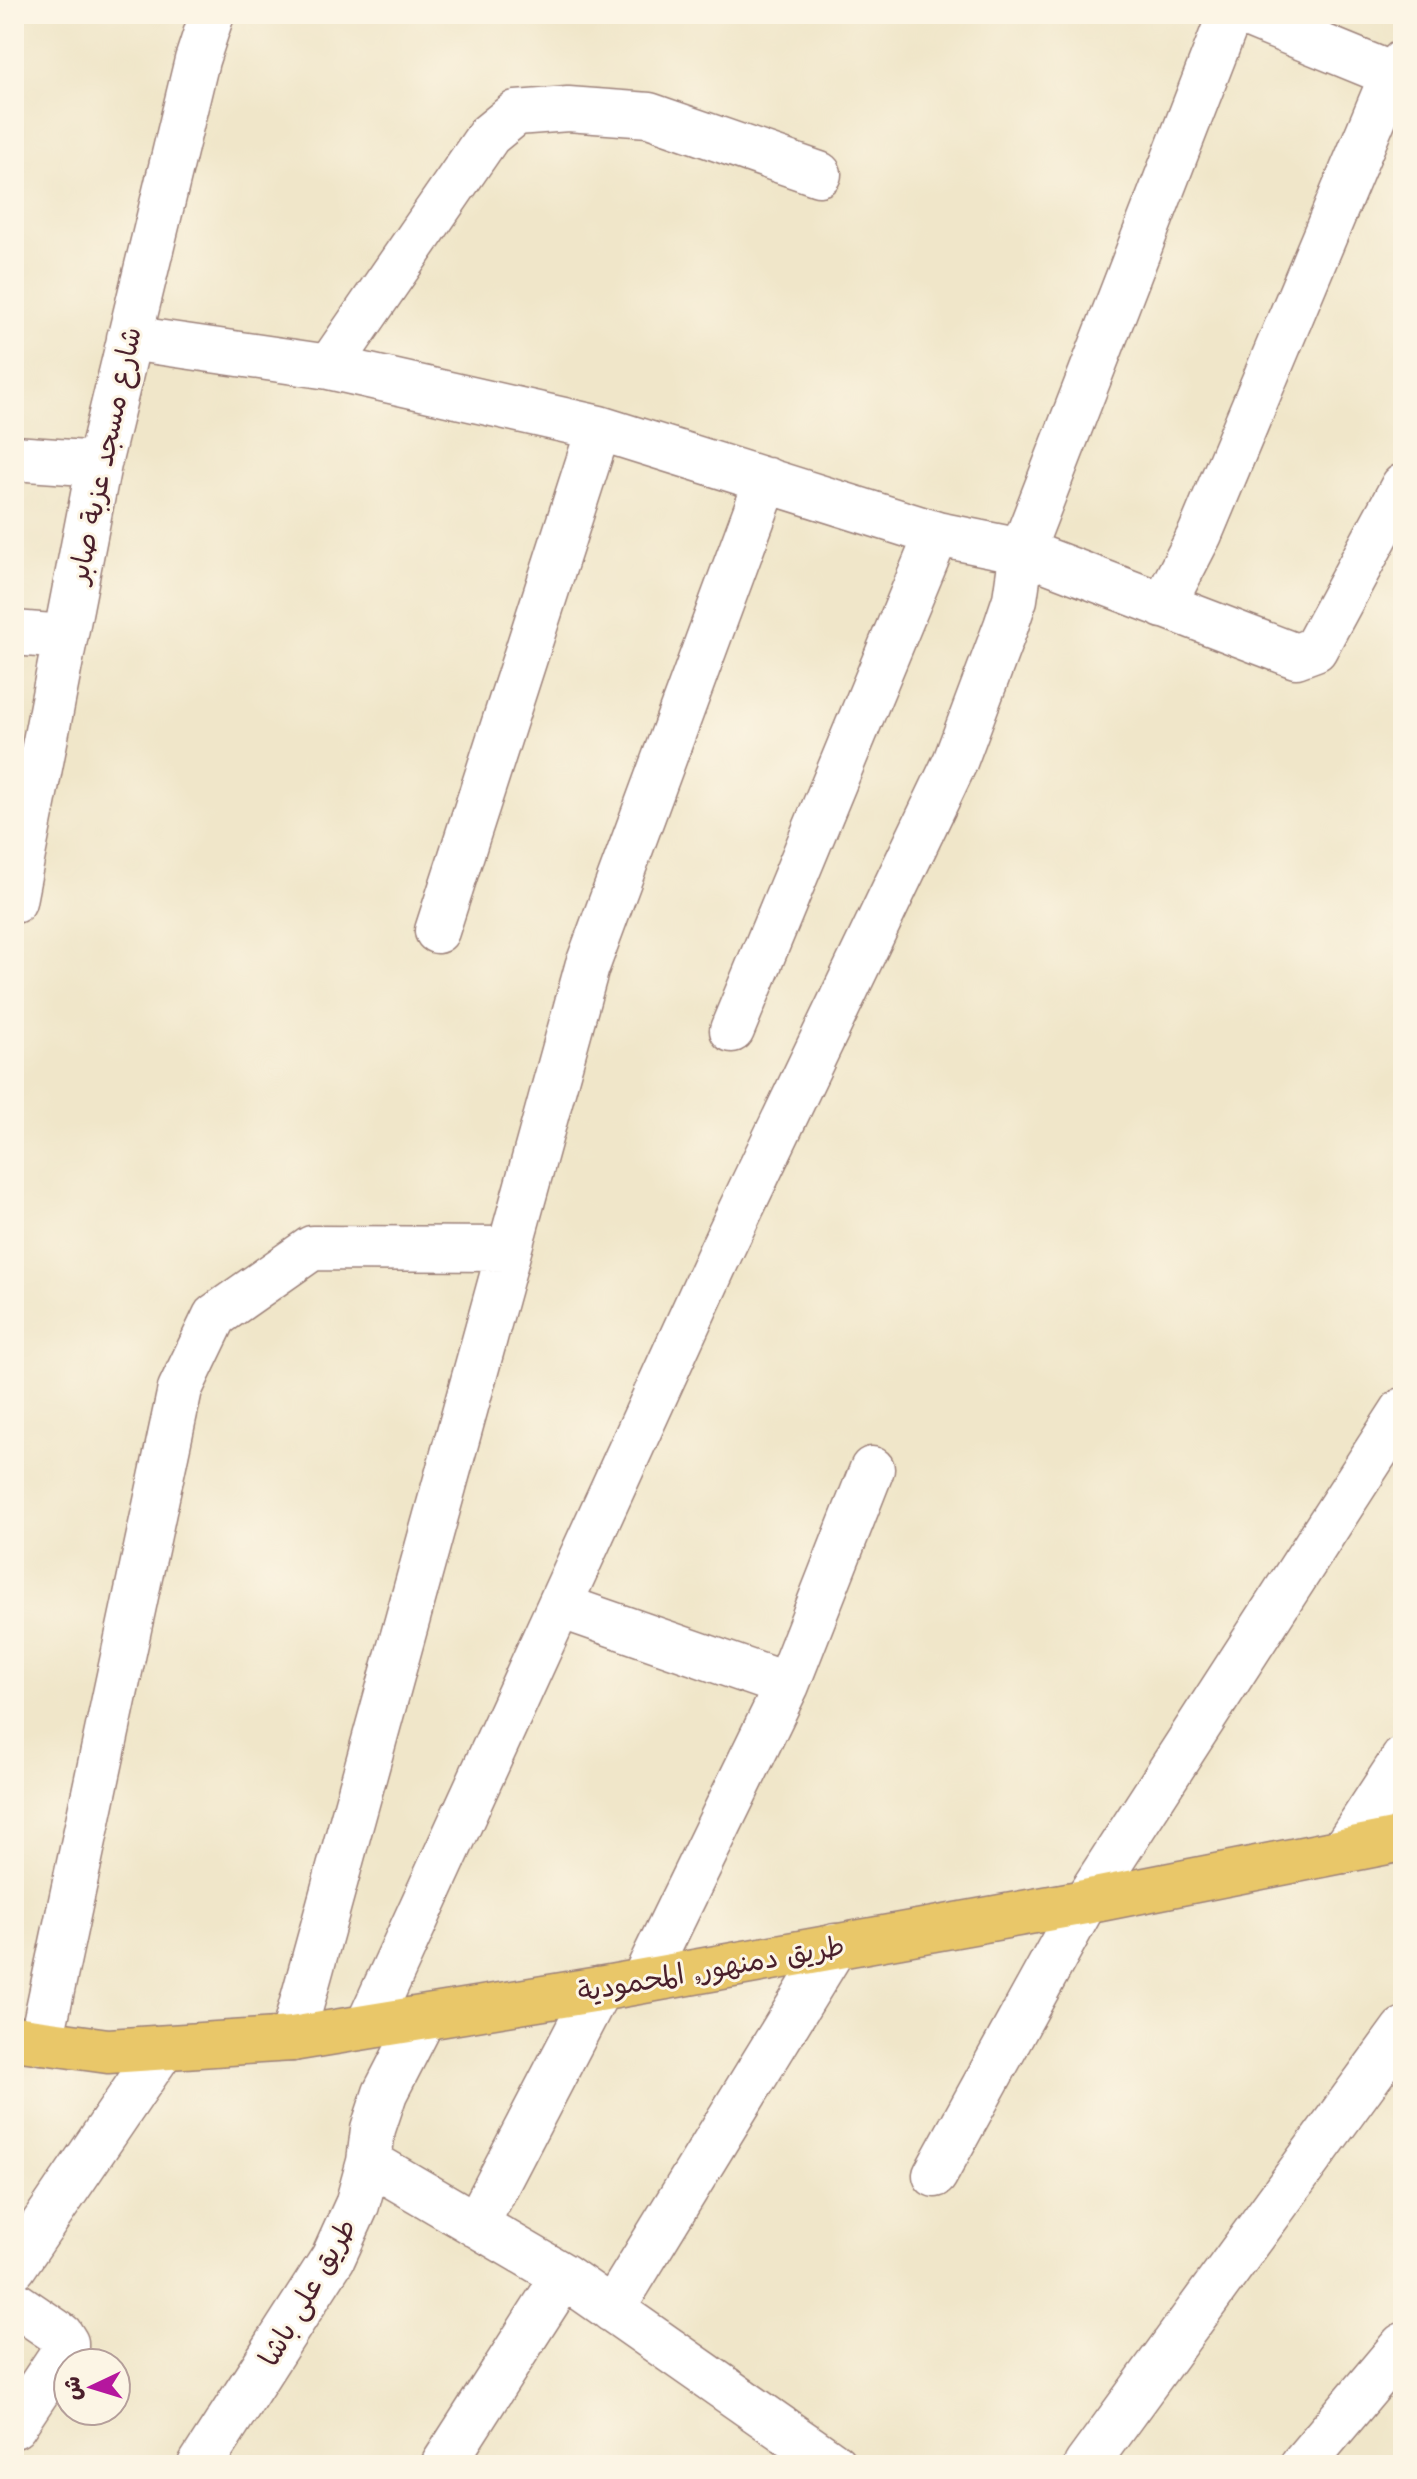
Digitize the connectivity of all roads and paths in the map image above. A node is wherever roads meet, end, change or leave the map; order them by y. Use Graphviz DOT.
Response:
graph roads {
  1 [pos="212,14"];
  2 [pos="1230,14"];
  3 [pos="1244,14"];
  4 [pos="1399,72"];
  5 [pos="819,174"];
  6 [pos="129,338"];
  7 [pos="329,367"];
  8 [pos="599,428"];
  9 [pos="14,458"];
  10 [pos="99,464"];
  11 [pos="767,480"];
  12 [pos="1403,486"];
  13 [pos="937,534"];
  14 [pos="1022,551"];
  15 [pos="1163,606"];
  16 [pos="14,633"];
  17 [pos="65,637"];
  18 [pos="14,901"];
  19 [pos="437,931"];
  20 [pos="732,1030"];
  21 [pos="509,1249"];
  22 [pos="1403,1410"];
  23 [pos="872,1469"];
  24 [pos="560,1606"];
  25 [pos="787,1685"];
  26 [pos="1403,1759"];
  27 [pos="1403,1839"];
  28 [pos="1343,1851"];
  29 [pos="1085,1902"];
  30 [pos="835,1946"];
  31 [pos="644,1979"];
  32 [pos="599,1989"];
  33 [pos="423,2019"];
  34 [pos="368,2025"];
  35 [pos="1403,2030"];
  36 [pos="292,2039"];
  37 [pos="27,2040"];
  38 [pos="163,2048"];
  39 [pos="369,2162"];
  40 [pos="935,2175"];
  41 [pos="476,2225"];
  42 [pos="14,2267"];
  43 [pos="564,2276"];
  44 [pos="14,2303"];
  45 [pos="612,2310"];
  46 [pos="1403,2345"];
  47 [pos="14,2426"];
  48 [pos="200,2465"];
  49 [pos="443,2465"];
  50 [pos="834,2465"];
  51 [pos="1086,2465"];
  52 [pos="1302,2465"];
  1 -- 6 [label="street, شارع مسجد عزبة صابر"];
  2 -- 14 [label="street"];
  3 -- 4 [label="street"];
  4 -- 15 [label="street"];
  5 -- 7 [label="street"];
  6 -- 7 [label="street"];
  6 -- 10 [label="street, شارع مسجد عزبة صابر"];
  7 -- 8 [label="street"];
  8 -- 11 [label="street"];
  8 -- 19 [label="street"];
  9 -- 10 [label="street"];
  10 -- 17 [label="street, شارع مسجد عزبة صابر"];
  11 -- 13 [label="street"];
  11 -- 21 [label="street"];
  12 -- 15 [label="street"];
  13 -- 14 [label="street"];
  13 -- 20 [label="street"];
  14 -- 15 [label="street"];
  14 -- 24 [label="street"];
  16 -- 17 [label="street"];
  17 -- 18 [label="street, شارع مسجد عزبة صابر"];
  21 -- 36 [label="street"];
  21 -- 37 [label="street"];
  22 -- 29 [label="street"];
  23 -- 25 [label="street"];
  24 -- 25 [label="street"];
  24 -- 34 [label="street"];
  25 -- 31 [label="street"];
  26 -- 28 [label="street"];
  27 -- 28 [label="main road, طريق دمنهور, المحمودية"];
  28 -- 29 [label="main road, طريق دمنهور, المحمودية"];
  29 -- 30 [label="main road, طريق دمنهور, المحمودية"];
  29 -- 40 [label="street"];
  30 -- 31 [label="main road, طريق دمنهور, المحمودية"];
  30 -- 45 [label="street"];
  31 -- 32 [label="main road, طريق دمنهور, المحمودية"];
  32 -- 33 [label="main road, طريق دمنهور, المحمودية"];
  32 -- 41 [label="street"];
  33 -- 34 [label="main road, طريق دمنهور, المحمودية"];
  33 -- 39 [label="street, طريق على باشا"];
  34 -- 36 [label="main road, طريق دمنهور, المحمودية"];
  35 -- 51 [label="street"];
  36 -- 38 [label="main road, طريق دمنهور, المحمودية"];
  37 -- 38 [label="main road, طريق دمنهور, المحمودية"];
  38 -- 42 [label="street"];
  39 -- 41 [label="street"];
  39 -- 48 [label="street, طريق على باشا"];
  41 -- 43 [label="street"];
  43 -- 45 [label="street"];
  43 -- 49 [label="street"];
  44 -- 47 [label="street"];
  45 -- 50 [label="street"];
  46 -- 52 [label="street"];
}
